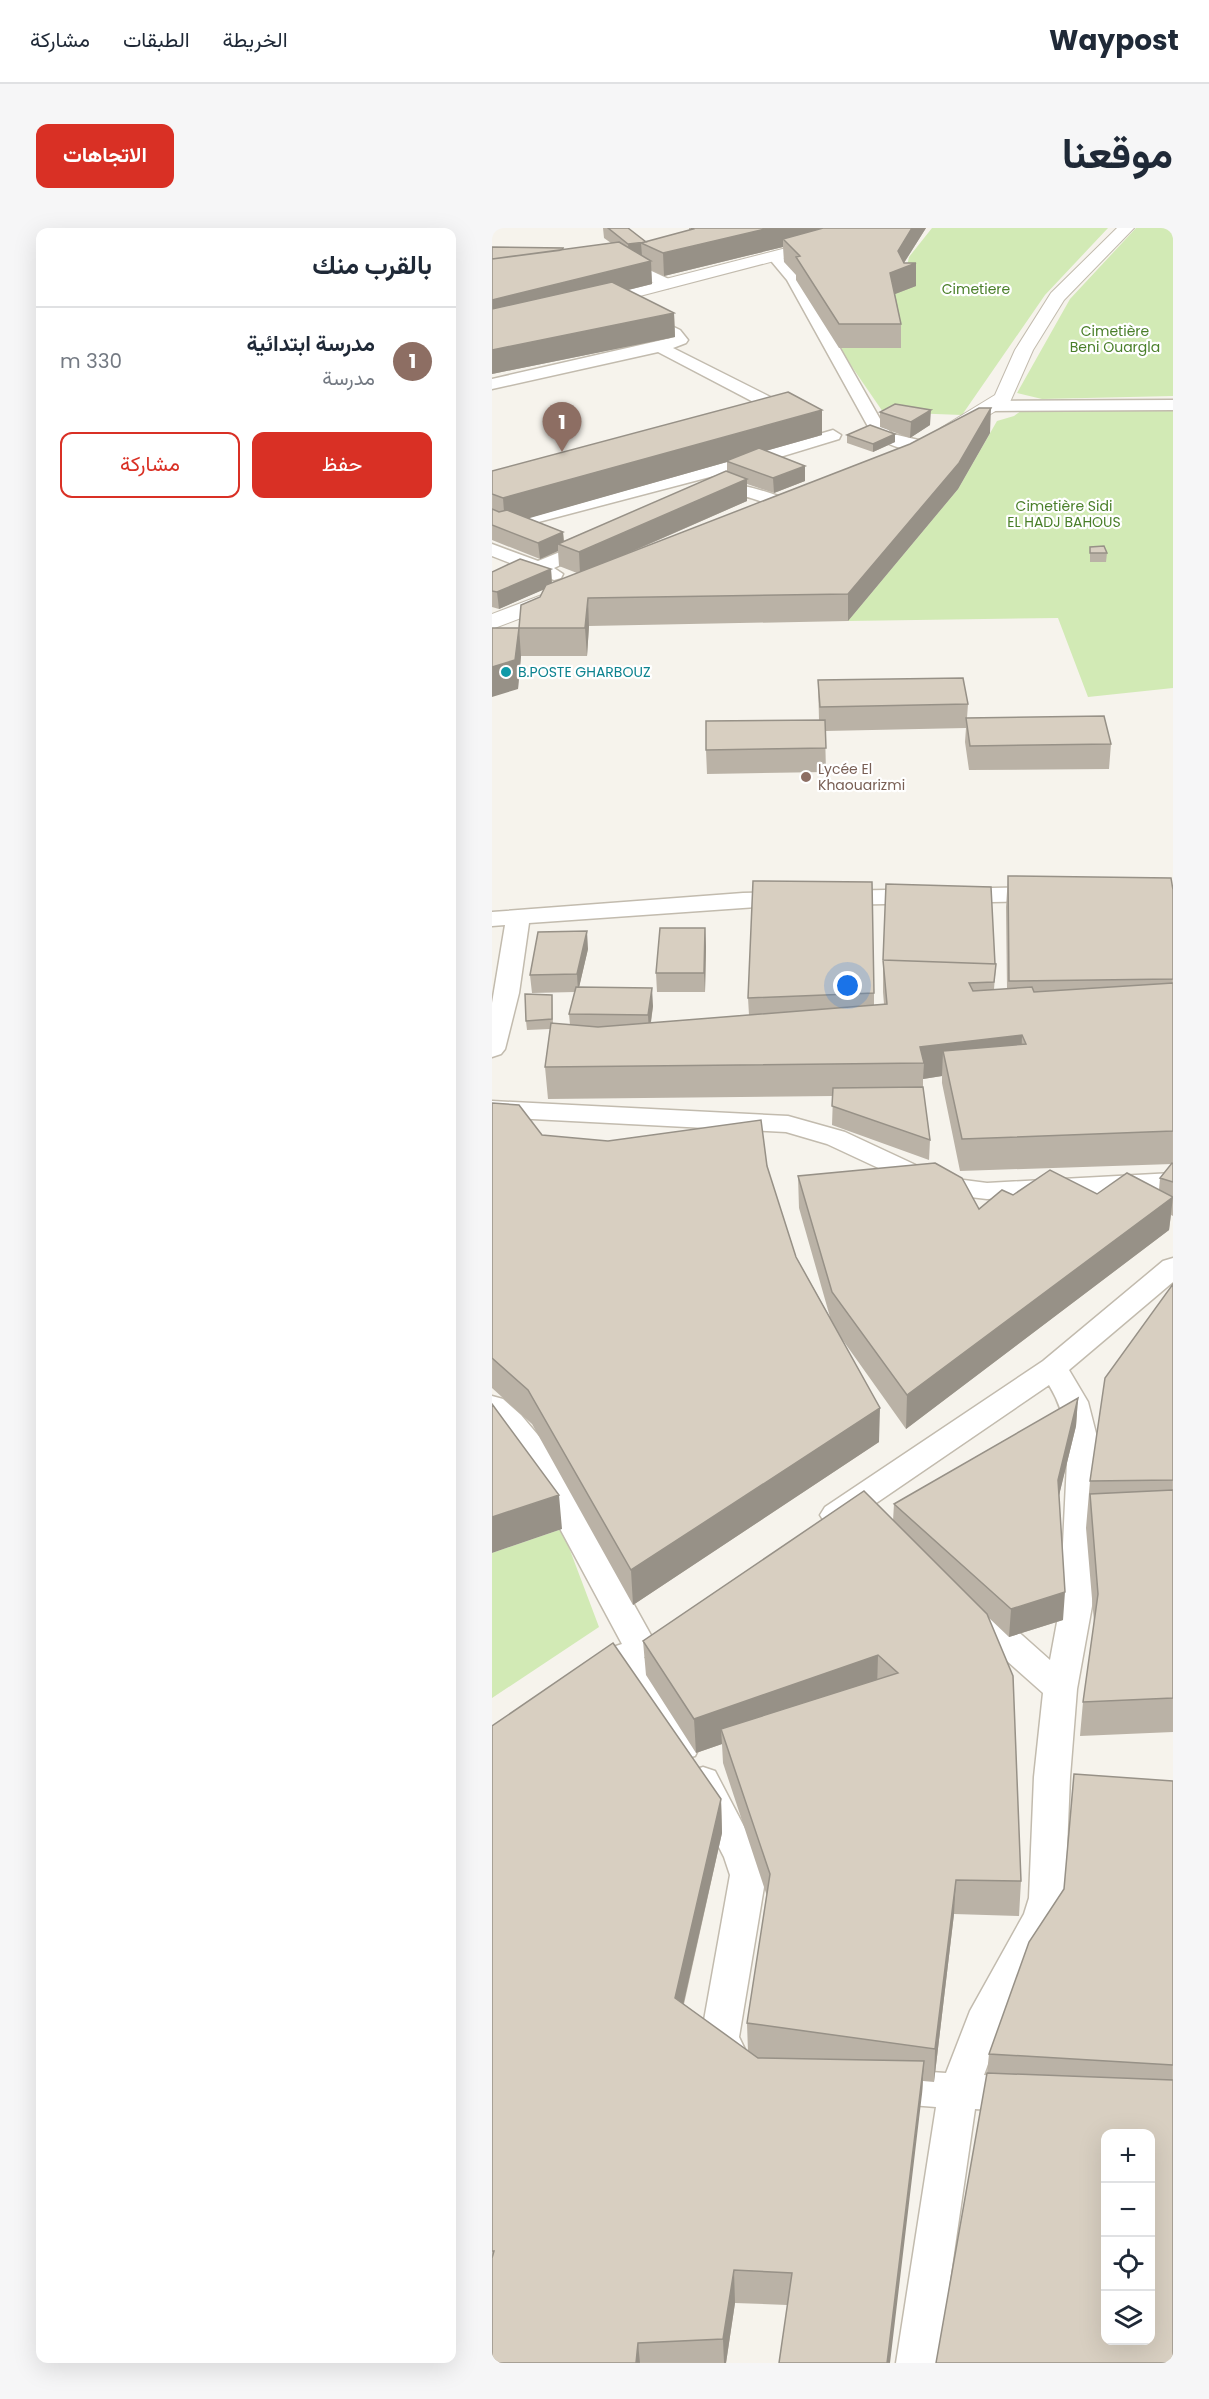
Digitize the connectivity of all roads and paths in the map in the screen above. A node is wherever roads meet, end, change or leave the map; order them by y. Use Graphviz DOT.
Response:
graph roads {
  1 [pos="1126,228"];
  2 [pos="873,229"];
  3 [pos="774,256"];
  4 [pos="600,265"];
  5 [pos="668,284"];
  6 [pos="607,300"];
  7 [pos="573,308"];
  8 [pos="660,347"];
  9 [pos="492,384"];
  10 [pos="1000,403"];
  11 [pos="1173,405"];
  12 [pos="787,413"];
  13 [pos="766,419"];
  14 [pos="865,432"];
  15 [pos="833,435"];
  16 [pos="921,446"];
  17 [pos="885,461"];
  18 [pos="906,465"];
  19 [pos="691,501"];
  20 [pos="800,502"];
  21 [pos="758,519"];
  22 [pos="492,522"];
  23 [pos="615,534"];
  24 [pos="492,550"];
  25 [pos="538,568"];
  26 [pos="580,588"];
  27 [pos="492,622"];
  28 [pos="492,634"];
  29 [pos="1063,894"];
  30 [pos="492,900"];
  31 [pos="518,916"];
  32 [pos="492,919"];
  33 [pos="492,1049"];
  34 [pos="492,1109"];
  35 [pos="1173,1181"];
  36 [pos="1173,1267"];
  37 [pos="1053,1368"];
  38 [pos="492,1406"];
  39 [pos="852,1504"];
  40 [pos="878,1527"];
  41 [pos="814,1530"];
  42 [pos="948,1589"];
  43 [pos="1060,1689"];
  44 [pos="760,2077"];
  45 [pos="849,2084"];
  46 [pos="959,2090"];
  47 [pos="1054,2098"];
  48 [pos="917,2363"];
  1 -- 10 [label="street"];
  2 -- 3 [label="street"];
  3 -- 5 [label="street"];
  3 -- 14 [label="street"];
  4 -- 5 [label="street"];
  5 -- 6 [label="street"];
  6 -- 7 [label="street"];
  6 -- 8 [label="street"];
  8 -- 9 [label="street"];
  8 -- 12 [label="street"];
  10 -- 11 [label="street"];
  10 -- 16 [label="street"];
  10 -- 18 [label="street"];
  12 -- 13 [label="street"];
  12 -- 15 [label="street"];
  14 -- 15 [label="street"];
  14 -- 16 [label="street"];
  15 -- 22 [label="street"];
  16 -- 17 [label="street"];
  19 -- 20 [label="street"];
  20 -- 21 [label="street"];
  23 -- 25 [label="street"];
  24 -- 25 [label="street"];
  25 -- 26 [label="street"];
  26 -- 27 [label="street"];
  26 -- 28 [label="street"];
  29 -- 31 [label="street"];
  30 -- 31 [label="street"];
  31 -- 32 [label="street"];
  31 -- 33 [label="street"];
  34 -- 35 [label="street"];
  36 -- 37 [label="street"];
  37 -- 39 [label="street"];
  37 -- 43 [label="street"];
  38 -- 44 [label="street"];
  39 -- 40 [label="street"];
  39 -- 41 [label="street"];
  42 -- 43 [label="street"];
  43 -- 46 [label="street"];
  45 -- 46 [label="street"];
  46 -- 47 [label="street"];
  46 -- 48 [label="street"];
}
